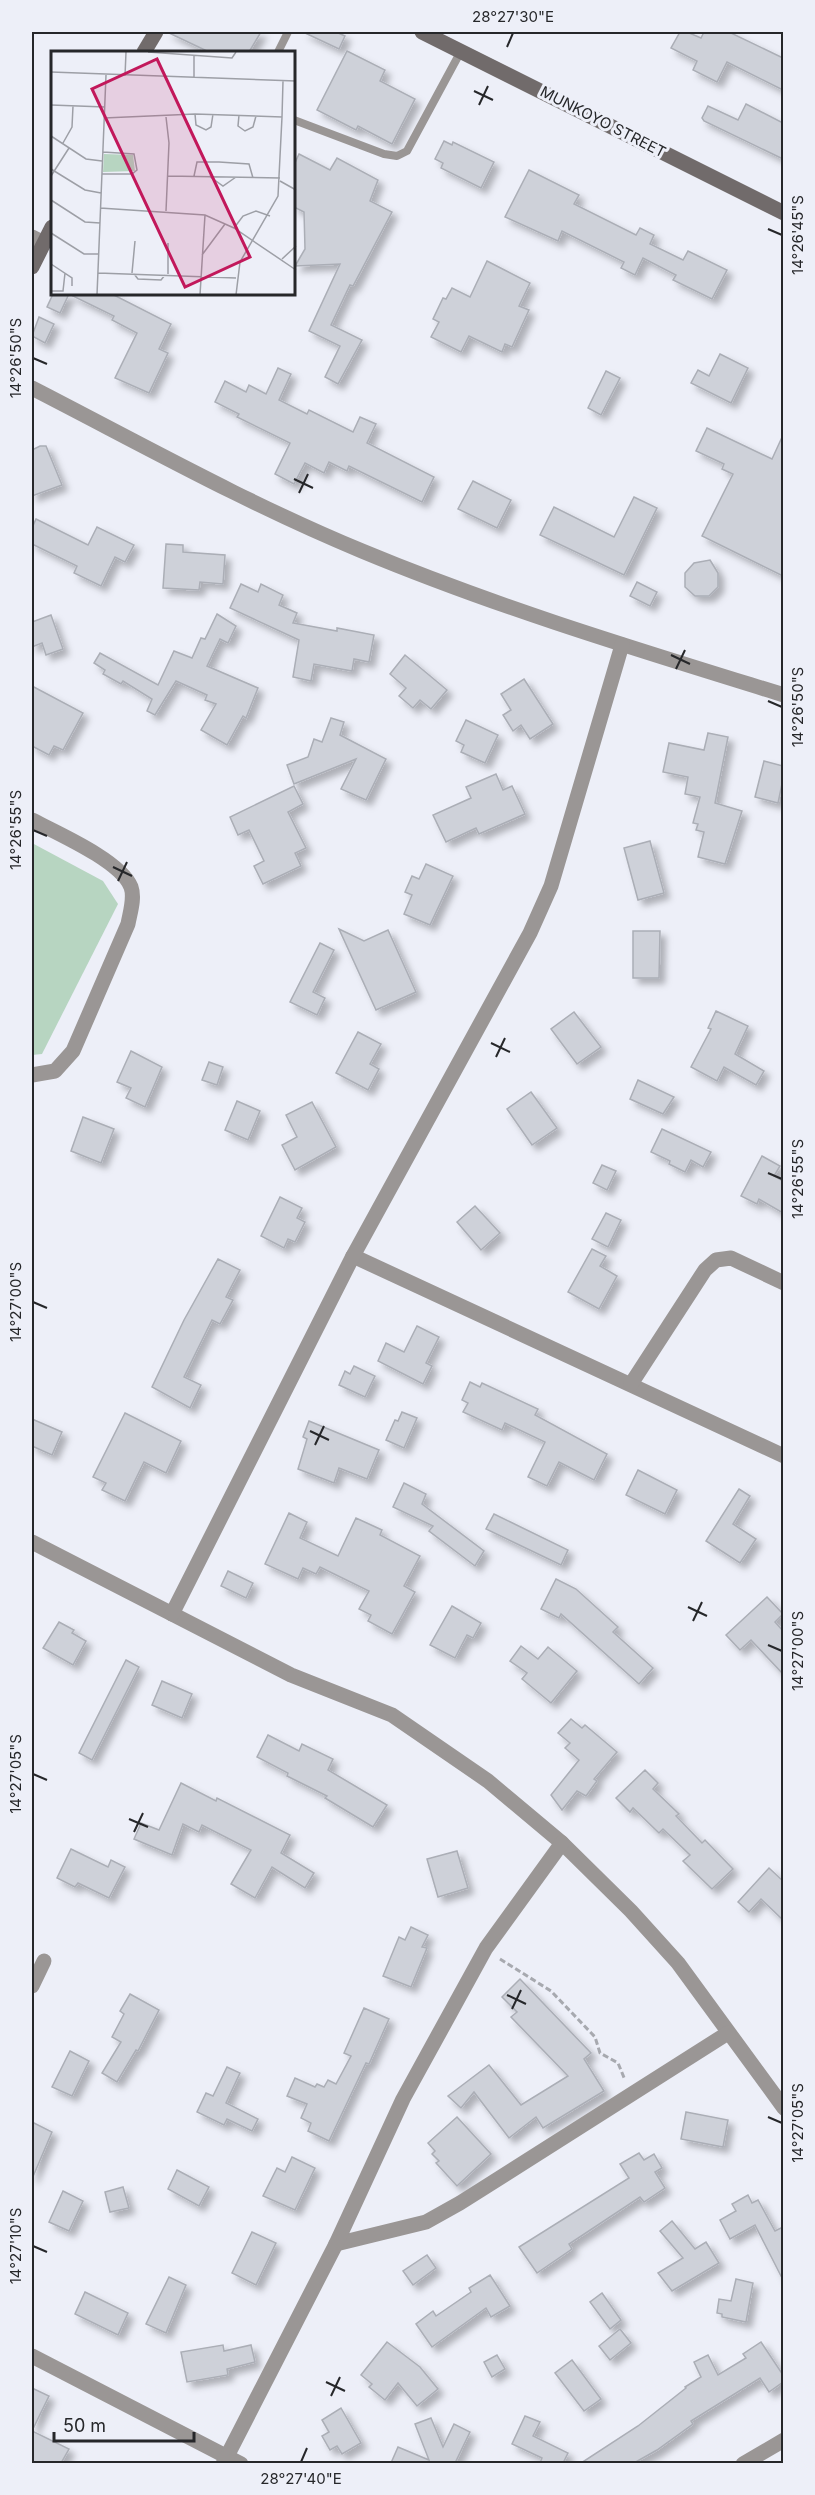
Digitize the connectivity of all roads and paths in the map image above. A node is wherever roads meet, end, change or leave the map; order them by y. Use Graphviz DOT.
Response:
graph roads {
  1 [pos="156,32"];
  2 [pos="288,32"];
  3 [pos="422,32"];
  4 [pos="145,51"];
  5 [pos="278,51"];
  6 [pos="462,51"];
  7 [pos="296,121"];
  8 [pos="783,213"];
  9 [pos="51,228"];
  10 [pos="38,240"];
  11 [pos="32,267"];
  12 [pos="32,387"];
  13 [pos="622,645"];
  14 [pos="783,695"];
  15 [pos="32,820"];
  16 [pos="32,1076"];
  17 [pos="353,1256"];
  18 [pos="783,1283"];
  19 [pos="631,1383"];
  20 [pos="783,1455"];
  21 [pos="32,1542"];
  22 [pos="172,1614"];
  23 [pos="562,1843"];
  24 [pos="486,1948"];
  25 [pos="44,1961"];
  26 [pos="32,1986"];
  27 [pos="728,2033"];
  28 [pos="632,2096"];
  29 [pos="783,2108"];
  30 [pos="336,2244"];
  31 [pos="32,2356"];
  32 [pos="783,2440"];
  33 [pos="225,2460"];
  34 [pos="241,2463"];
  35 [pos="743,2463"];
  1 -- 4 [label="street"];
  2 -- 5 [label="lane"];
  3 -- 6 [label="street, MUNKOYO STREET"];
  6 -- 7 [label="lane"];
  6 -- 8 [label="street, MUNKOYO STREET"];
  9 -- 10 [label="street"];
  10 -- 11 [label="street"];
  12 -- 13 [label="street"];
  13 -- 14 [label="street"];
  13 -- 17 [label="street"];
  15 -- 16 [label="street"];
  17 -- 19 [label="street"];
  17 -- 22 [label="street"];
  18 -- 19 [label="street"];
  19 -- 20 [label="street"];
  21 -- 22 [label="street"];
  22 -- 23 [label="street"];
  23 -- 24 [label="street"];
  23 -- 27 [label="street"];
  24 -- 28 [label="path"];
  24 -- 30 [label="street"];
  25 -- 26 [label="street"];
  27 -- 28 [label="street"];
  27 -- 29 [label="street"];
  28 -- 30 [label="street"];
  30 -- 33 [label="street"];
  31 -- 33 [label="street"];
  32 -- 35 [label="street"];
  33 -- 34 [label="street"];
}
